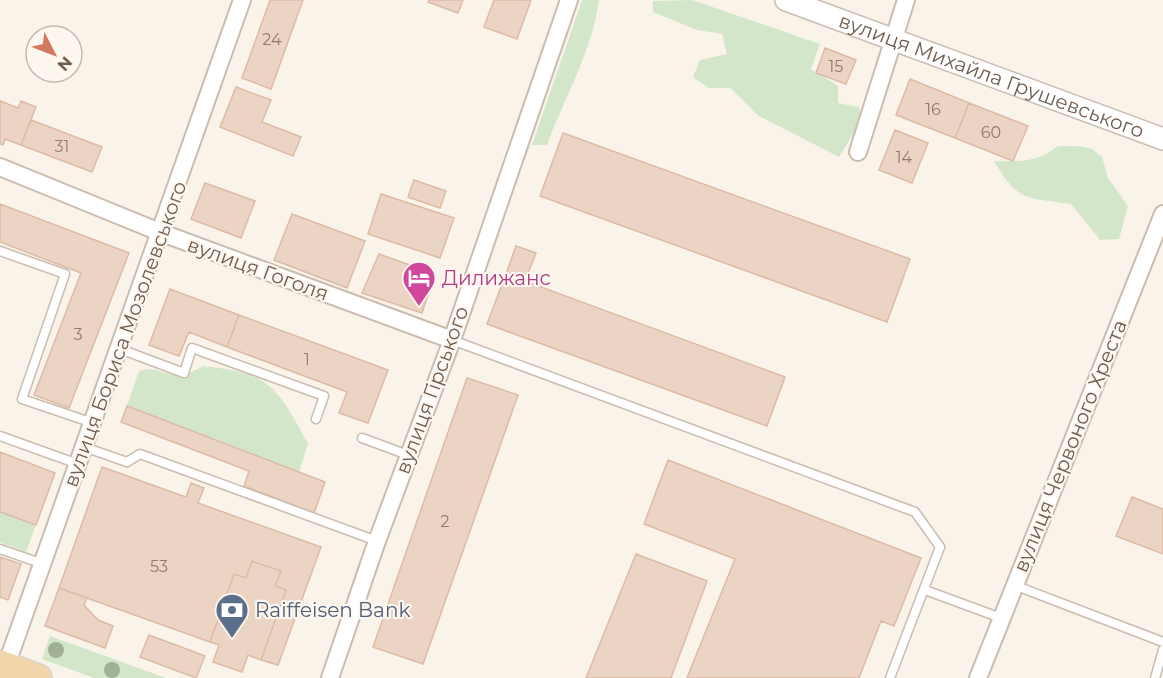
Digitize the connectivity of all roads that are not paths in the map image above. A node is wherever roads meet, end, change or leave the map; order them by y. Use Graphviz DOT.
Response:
graph roads {
  1 [pos="242,0"];
  2 [pos="569,0"];
  3 [pos="786,0"];
  4 [pos="906,0"];
  5 [pos="892,39"];
  6 [pos="1163,139"];
  7 [pos="858,152"];
  8 [pos="0,167"];
  9 [pos="1163,214"];
  10 [pos="162,233"];
  11 [pos="0,251"];
  12 [pos="452,340"];
  13 [pos="120,349"];
  14 [pos="316,419"];
  15 [pos="93,423"];
  16 [pos="0,436"];
  17 [pos="362,438"];
  18 [pos="84,447"];
  19 [pos="408,455"];
  20 [pos="78,464"];
  21 [pos="377,541"];
  22 [pos="0,549"];
  23 [pos="43,564"];
  24 [pos="1014,585"];
  25 [pos="925,590"];
  26 [pos="1001,618"];
  27 [pos="1163,642"];
  28 [pos="1163,650"];
  29 [pos="3,665"];
  30 [pos="38,678"];
  31 [pos="330,678"];
  32 [pos="890,678"];
  33 [pos="978,678"];
  34 [pos="1155,678"];
  1 -- 10 [label="street, вулиця Бориса Мозолевського"];
  2 -- 12 [label="street, вулиця Гірського"];
  3 -- 5 [label="street, вулиця Михайла Грушевського"];
  4 -- 5 [label="street"];
  5 -- 6 [label="street, вулиця Михайла Грушевського"];
  5 -- 7 [label="street"];
  8 -- 10 [label="street, вулиця Гоголя"];
  9 -- 24 [label="street, вулиця Червоного Хреста"];
  10 -- 12 [label="street, вулиця Гоголя"];
  10 -- 13 [label="street, вулиця Бориса Мозолевського"];
  11 -- 15 [label="lane"];
  12 -- 19 [label="street, вулиця Гірського"];
  12 -- 25 [label="lane"];
  13 -- 14 [label="lane"];
  13 -- 15 [label="street, вулиця Бориса Мозолевського"];
  15 -- 18 [label="street, вулиця Бориса Мозолевського"];
  16 -- 20 [label="lane"];
  17 -- 19 [label="lane"];
  18 -- 20 [label="street, вулиця Бориса Мозолевського"];
  18 -- 21 [label="lane"];
  19 -- 21 [label="street, вулиця Гірського"];
  20 -- 23 [label="street, вулиця Бориса Мозолевського"];
  21 -- 31 [label="street, вулиця Гірського"];
  22 -- 23 [label="lane"];
  23 -- 29 [label="street, вулиця Бориса Мозолевського"];
  24 -- 26 [label="street, вулиця Червоного Хреста"];
  24 -- 27 [label="lane"];
  25 -- 26 [label="lane"];
  25 -- 32 [label="lane"];
  26 -- 33 [label="street, вулиця Червоного Хреста"];
  28 -- 34 [label="lane"];
  29 -- 30 [label="main road"];
}
